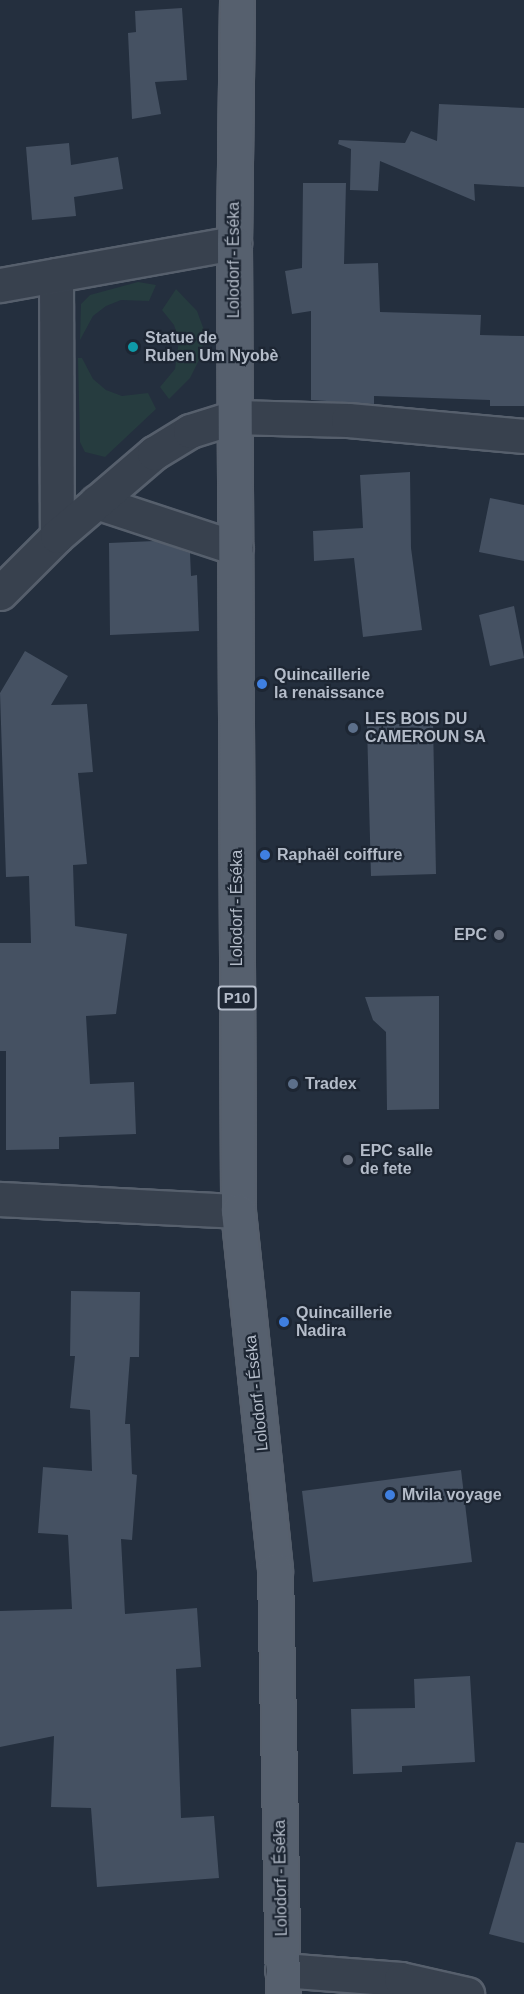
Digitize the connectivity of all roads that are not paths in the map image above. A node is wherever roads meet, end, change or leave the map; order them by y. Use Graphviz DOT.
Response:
graph roads {
  1 [pos="237,0"];
  2 [pos="234,243"];
  3 [pos="56,275"];
  4 [pos="0,285"];
  5 [pos="235,417"];
  6 [pos="524,436"];
  7 [pos="96,502"];
  8 [pos="57,536"];
  9 [pos="236,548"];
  10 [pos="0,593"];
  11 [pos="0,1199"];
  12 [pos="238,1211"];
  13 [pos="283,1982"];
  14 [pos="467,1994"];
  1 -- 2 [label="main road, Lolodorf - Éséka / P10"];
  2 -- 3 [label="street"];
  2 -- 5 [label="main road, Lolodorf - Éséka / P10"];
  3 -- 4 [label="street"];
  3 -- 8 [label="street"];
  5 -- 6 [label="street"];
  5 -- 7 [label="street"];
  5 -- 9 [label="main road, Lolodorf - Éséka / P10"];
  7 -- 8 [label="street"];
  7 -- 9 [label="street"];
  8 -- 10 [label="street"];
  9 -- 12 [label="main road, Lolodorf - Éséka / P10"];
  11 -- 12 [label="street"];
  12 -- 13 [label="main road, Lolodorf - Éséka / P10"];
  13 -- 14 [label="street"];
}
